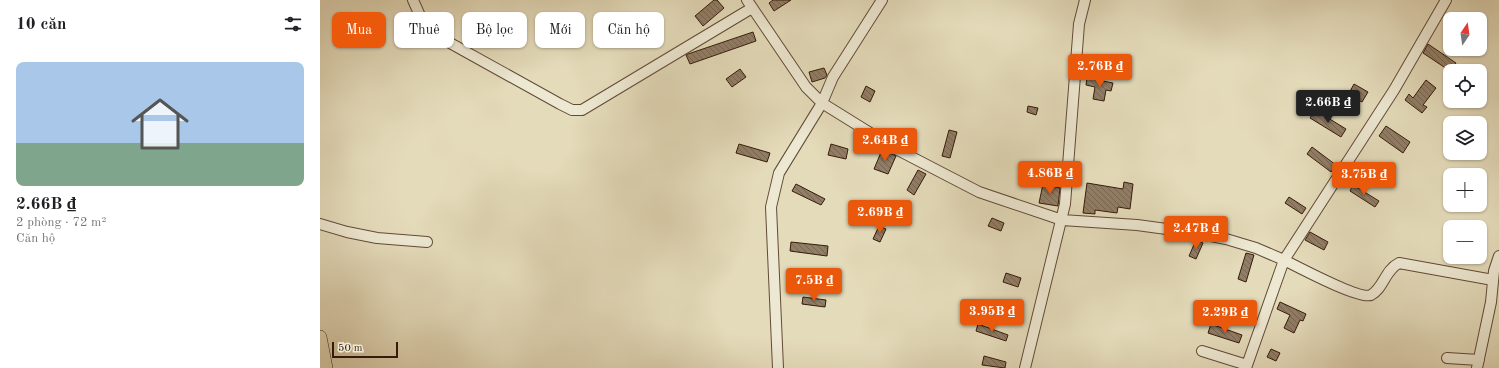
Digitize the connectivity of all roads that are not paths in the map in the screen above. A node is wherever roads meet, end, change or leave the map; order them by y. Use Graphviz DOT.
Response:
graph roads {
  1 [pos="413,0"];
  2 [pos="882,0"];
  3 [pos="1085,0"];
  4 [pos="1446,0"];
  5 [pos="750,4"];
  6 [pos="822,103"];
  7 [pos="1062,220"];
  8 [pos="320,224"];
  9 [pos="427,242"];
  10 [pos="1499,256"];
  11 [pos="1284,260"];
  12 [pos="1493,280"];
  13 [pos="320,336"];
  14 [pos="1202,351"];
  15 [pos="1447,358"];
  16 [pos="1478,364"];
  17 [pos="1247,367"];
  18 [pos="326,368"];
  19 [pos="778,368"];
  20 [pos="1025,368"];
  1 -- 5 [label="street"];
  2 -- 6 [label="street"];
  3 -- 7 [label="street"];
  4 -- 11 [label="street"];
  5 -- 6 [label="street"];
  6 -- 7 [label="street"];
  6 -- 19 [label="street"];
  7 -- 11 [label="street"];
  7 -- 20 [label="street"];
  8 -- 9 [label="street"];
  10 -- 12 [label="street"];
  11 -- 12 [label="street"];
  11 -- 17 [label="street"];
  12 -- 16 [label="street"];
  13 -- 18 [label="main road"];
  14 -- 17 [label="street"];
  15 -- 16 [label="street"];
}
